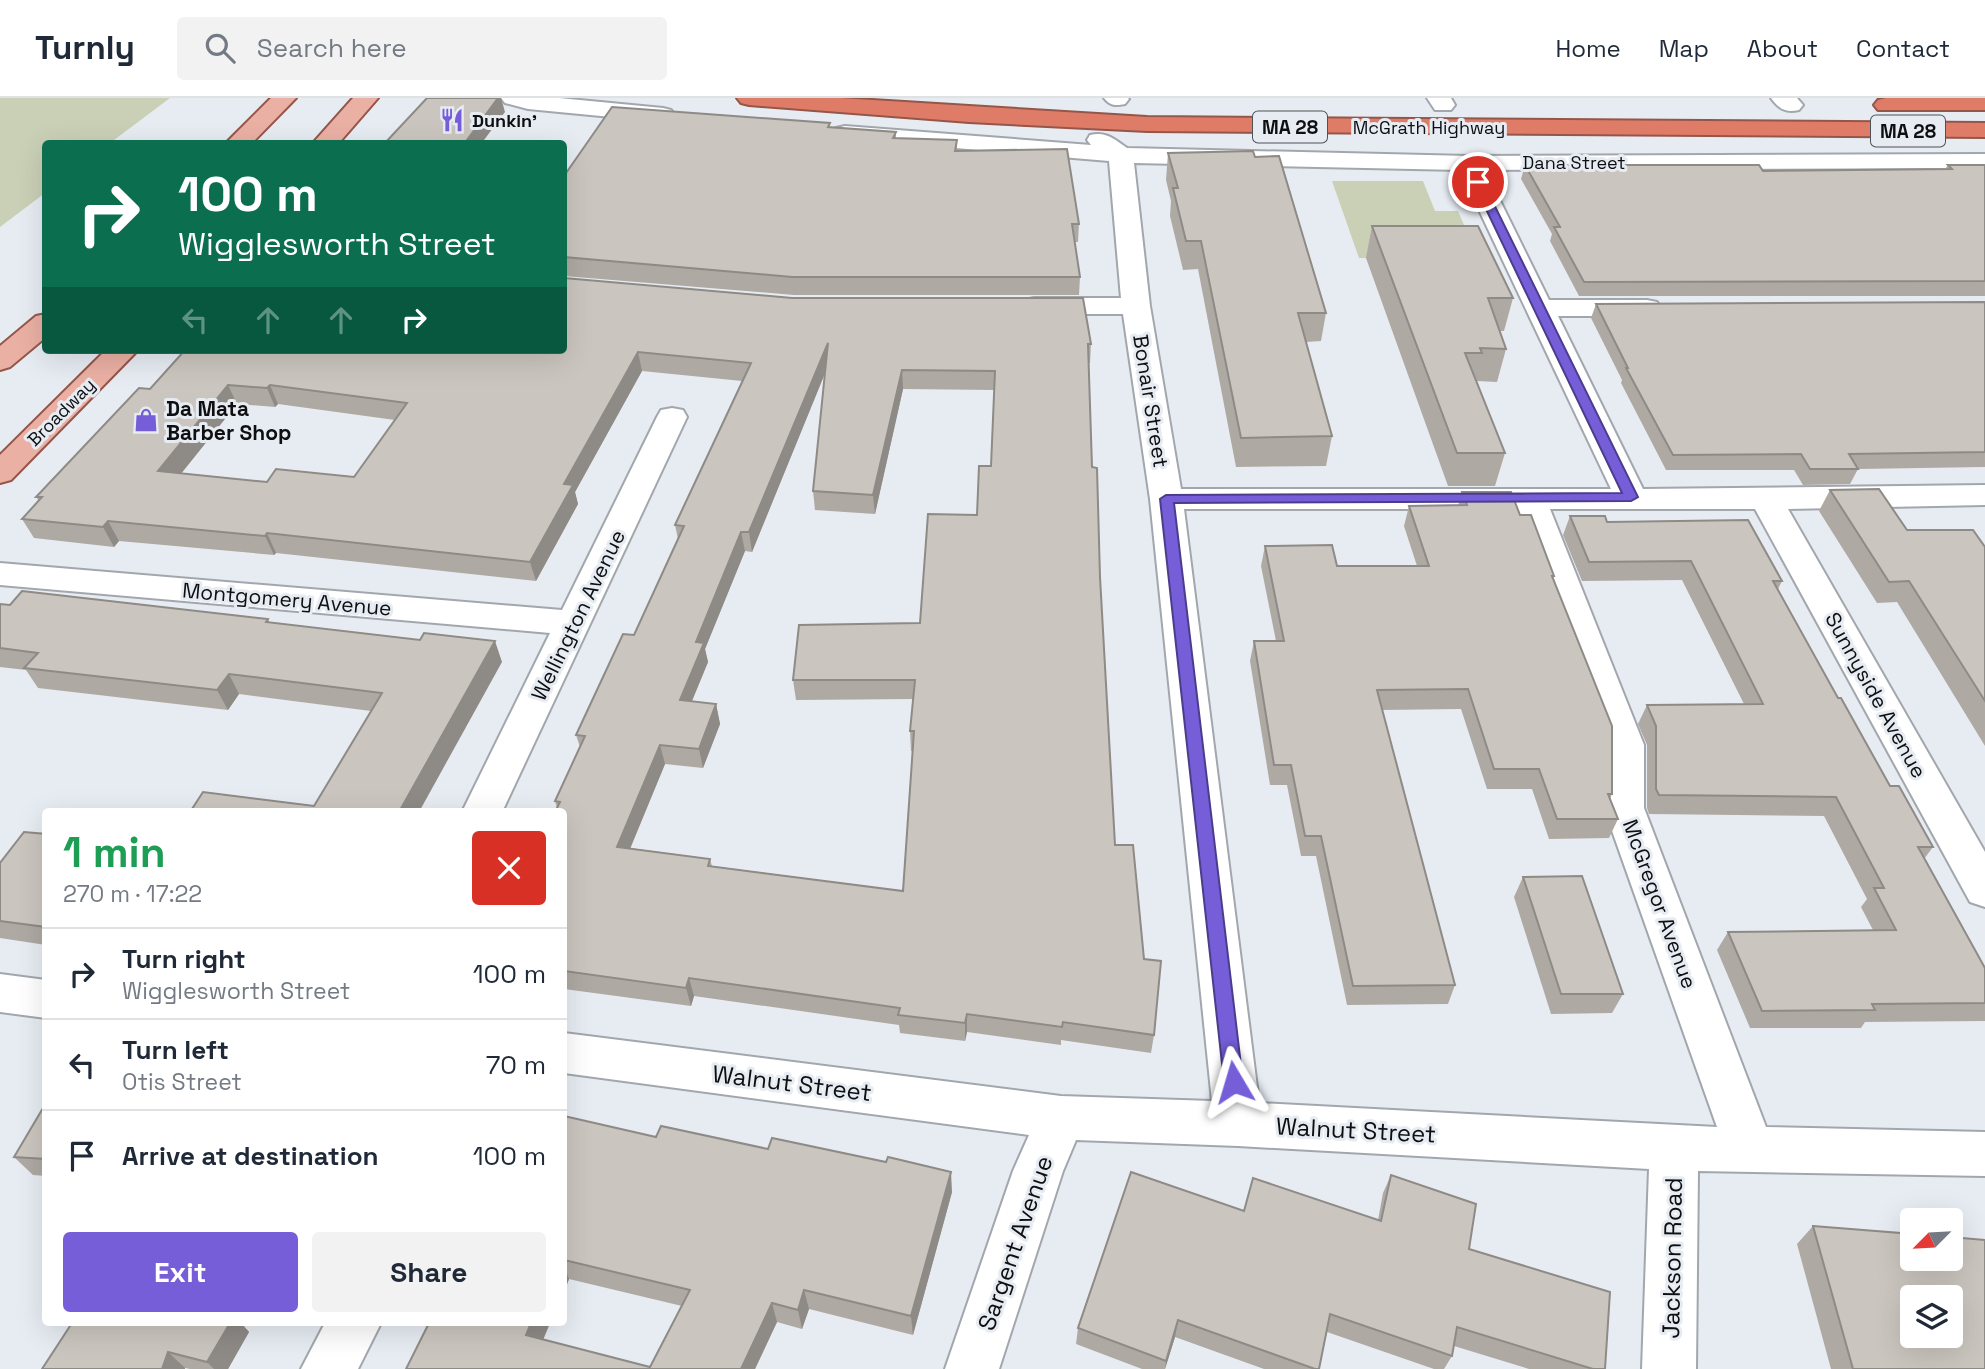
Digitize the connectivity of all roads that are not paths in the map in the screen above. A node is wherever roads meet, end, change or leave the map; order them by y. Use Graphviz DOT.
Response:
graph roads {
  1 [pos="284,98"];
  2 [pos="366,98"];
  3 [pos="513,98"];
  4 [pos="749,98"];
  5 [pos="1126,99"];
  6 [pos="1441,102"];
  7 [pos="1787,102"];
  8 [pos="1985,103"];
  9 [pos="1818,105"];
  10 [pos="1865,105"];
  11 [pos="1552,106"];
  12 [pos="1760,106"];
  13 [pos="684,117"];
  14 [pos="1071,121"];
  15 [pos="818,130"];
  16 [pos="1985,130"];
  17 [pos="241,140"];
  18 [pos="328,140"];
  19 [pos="1121,155"];
  20 [pos="1985,161"];
  21 [pos="1469,163"];
  22 [pos="1002,306"];
  23 [pos="1136,306"];
  24 [pos="1669,308"];
  25 [pos="1539,309"];
  26 [pos="42,325"];
  27 [pos="119,354"];
  28 [pos="0,361"];
  29 [pos="672,416"];
  30 [pos="0,473"];
  31 [pos="1985,495"];
  32 [pos="1631,497"];
  33 [pos="1166,499"];
  34 [pos="1529,499"];
  35 [pos="1767,501"];
  36 [pos="0,574"];
  37 [pos="575,623"];
  38 [pos="484,808"];
  39 [pos="1985,890"];
  40 [pos="0,993"];
  41 [pos="42,998"];
  42 [pos="567,1053"];
  43 [pos="1060,1118"];
  44 [pos="1238,1124"];
  45 [pos="1674,1148"];
  46 [pos="1750,1150"];
  47 [pos="1985,1154"];
  48 [pos="353,1326"];
  49 [pos="328,1369"];
  50 [pos="972,1369"];
  51 [pos="1669,1369"];
  1 -- 17 [label="main road"];
  2 -- 18 [label="main road"];
  3 -- 13 [label="street"];
  4 -- 14 [label="highway, McGrath Highway / MA 28"];
  5 -- 6 [label="highway, McGrath Highway / MA 28"];
  6 -- 11 [label="highway, McGrath Highway / MA 28"];
  7 -- 9 [label="highway"];
  7 -- 12 [label="highway"];
  8 -- 10 [label="highway, MA 28"];
  14 -- 16 [label="highway, McGrath Highway / MA 28"];
  14 -- 19 [label="street"];
  15 -- 19 [label="street, Dana Street"];
  19 -- 21 [label="street, Dana Street"];
  19 -- 23 [label="street, Bonair Street"];
  20 -- 21 [label="street, Dana Street"];
  21 -- 25 [label="street"];
  22 -- 23 [label="street"];
  23 -- 33 [label="street, Bonair Street"];
  24 -- 25 [label="street"];
  25 -- 32 [label="street"];
  26 -- 28 [label="main road"];
  27 -- 30 [label="main road, Broadway"];
  29 -- 37 [label="street, Wellington Avenue"];
  31 -- 35 [label="street"];
  32 -- 34 [label="street"];
  32 -- 35 [label="street"];
  33 -- 34 [label="street"];
  33 -- 44 [label="street, Bonair Street"];
  34 -- 46 [label="street, McGregor Avenue"];
  35 -- 39 [label="street, Sunnyside Avenue"];
  36 -- 37 [label="street, Montgomery Avenue"];
  37 -- 38 [label="street, Wellington Avenue"];
  40 -- 41 [label="street"];
  42 -- 43 [label="street, Walnut Street"];
  43 -- 44 [label="street, Walnut Street"];
  43 -- 50 [label="street, Sargent Avenue"];
  44 -- 45 [label="street, Walnut Street"];
  45 -- 46 [label="street, Walnut Street"];
  45 -- 51 [label="street, Jackson Road"];
  46 -- 47 [label="street, Walnut Street"];
  48 -- 49 [label="street"];
}
